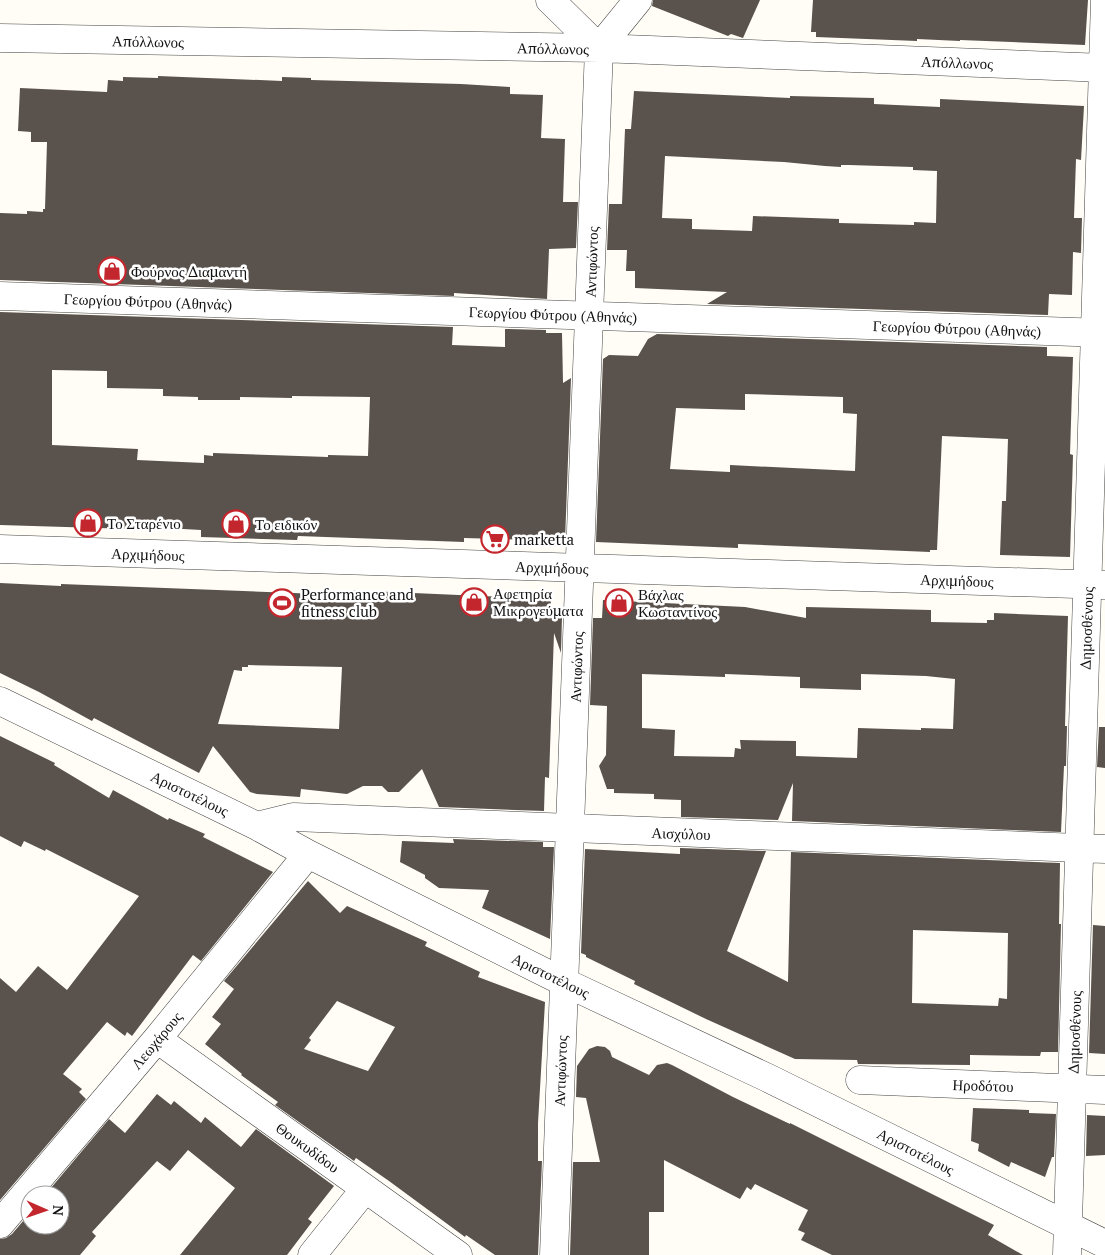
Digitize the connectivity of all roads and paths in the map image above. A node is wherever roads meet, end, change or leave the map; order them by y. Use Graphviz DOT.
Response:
graph roads {
  1 [pos="550,0"];
  2 [pos="638,0"];
  3 [pos="1105,0"];
  4 [pos="0,38"];
  5 [pos="598,48"];
  6 [pos="1104,68"];
  7 [pos="0,296"];
  8 [pos="589,315"];
  9 [pos="1100,333"];
  10 [pos="0,549"];
  11 [pos="579,568"];
  12 [pos="1096,585"];
  13 [pos="0,701"];
  14 [pos="257,826"];
  15 [pos="570,828"];
  16 [pos="1092,848"];
  17 [pos="308,854"];
  18 [pos="564,982"];
  19 [pos="157,1039"];
  20 [pos="860,1080"];
  21 [pos="1072,1089"];
  22 [pos="1105,1090"];
  23 [pos="365,1189"];
  24 [pos="0,1224"];
  25 [pos="1068,1227"];
  26 [pos="1105,1244"];
  27 [pos="312,1255"];
  28 [pos="458,1255"];
  29 [pos="554,1255"];
  30 [pos="1067,1255"];
  1 -- 5 [label="street"];
  2 -- 5 [label="street"];
  3 -- 6 [label="street, Δημοσθένους"];
  4 -- 5 [label="street, Απόλλωνος"];
  5 -- 6 [label="street, Απόλλωνος"];
  5 -- 8 [label="street, Αντιφώντος"];
  6 -- 9 [label="street, Δημοσθένους"];
  7 -- 8 [label="street, Γεωργίου Φύτρου (Αθηνάς)"];
  8 -- 9 [label="street, Γεωργίου Φύτρου (Αθηνάς)"];
  8 -- 11 [label="street, Αντιφώντος"];
  9 -- 12 [label="street, Δημοσθένους"];
  10 -- 11 [label="street, Αρχιμήδους"];
  11 -- 12 [label="street, Αρχιμήδους"];
  11 -- 15 [label="street, Αντιφώντος"];
  12 -- 16 [label="street, Δημοσθένους"];
  13 -- 14 [label="street, Αριστοτέλους"];
  14 -- 15 [label="street, Αισχύλου"];
  14 -- 17 [label="street, Αριστοτέλους"];
  15 -- 16 [label="street, Αισχύλου"];
  15 -- 18 [label="street, Αντιφώντος"];
  16 -- 21 [label="street, Δημοσθένους"];
  17 -- 18 [label="street, Αριστοτέλους"];
  17 -- 19 [label="street, Λεωχάρους"];
  18 -- 25 [label="street, Αριστοτέλους"];
  18 -- 29 [label="street, Αντιφώντος"];
  19 -- 23 [label="street, Θουκυδίδου"];
  19 -- 24 [label="street, Λεωχάρους"];
  20 -- 21 [label="street, Ηροδότου"];
  21 -- 22 [label="street, Ηροδότου"];
  21 -- 25 [label="street, Δημοσθένους"];
  23 -- 27 [label="street"];
  23 -- 28 [label="street, Θουκυδίδου"];
  25 -- 26 [label="street, Αριστοτέλους"];
  25 -- 30 [label="street, Δημοσθένους"];
}
